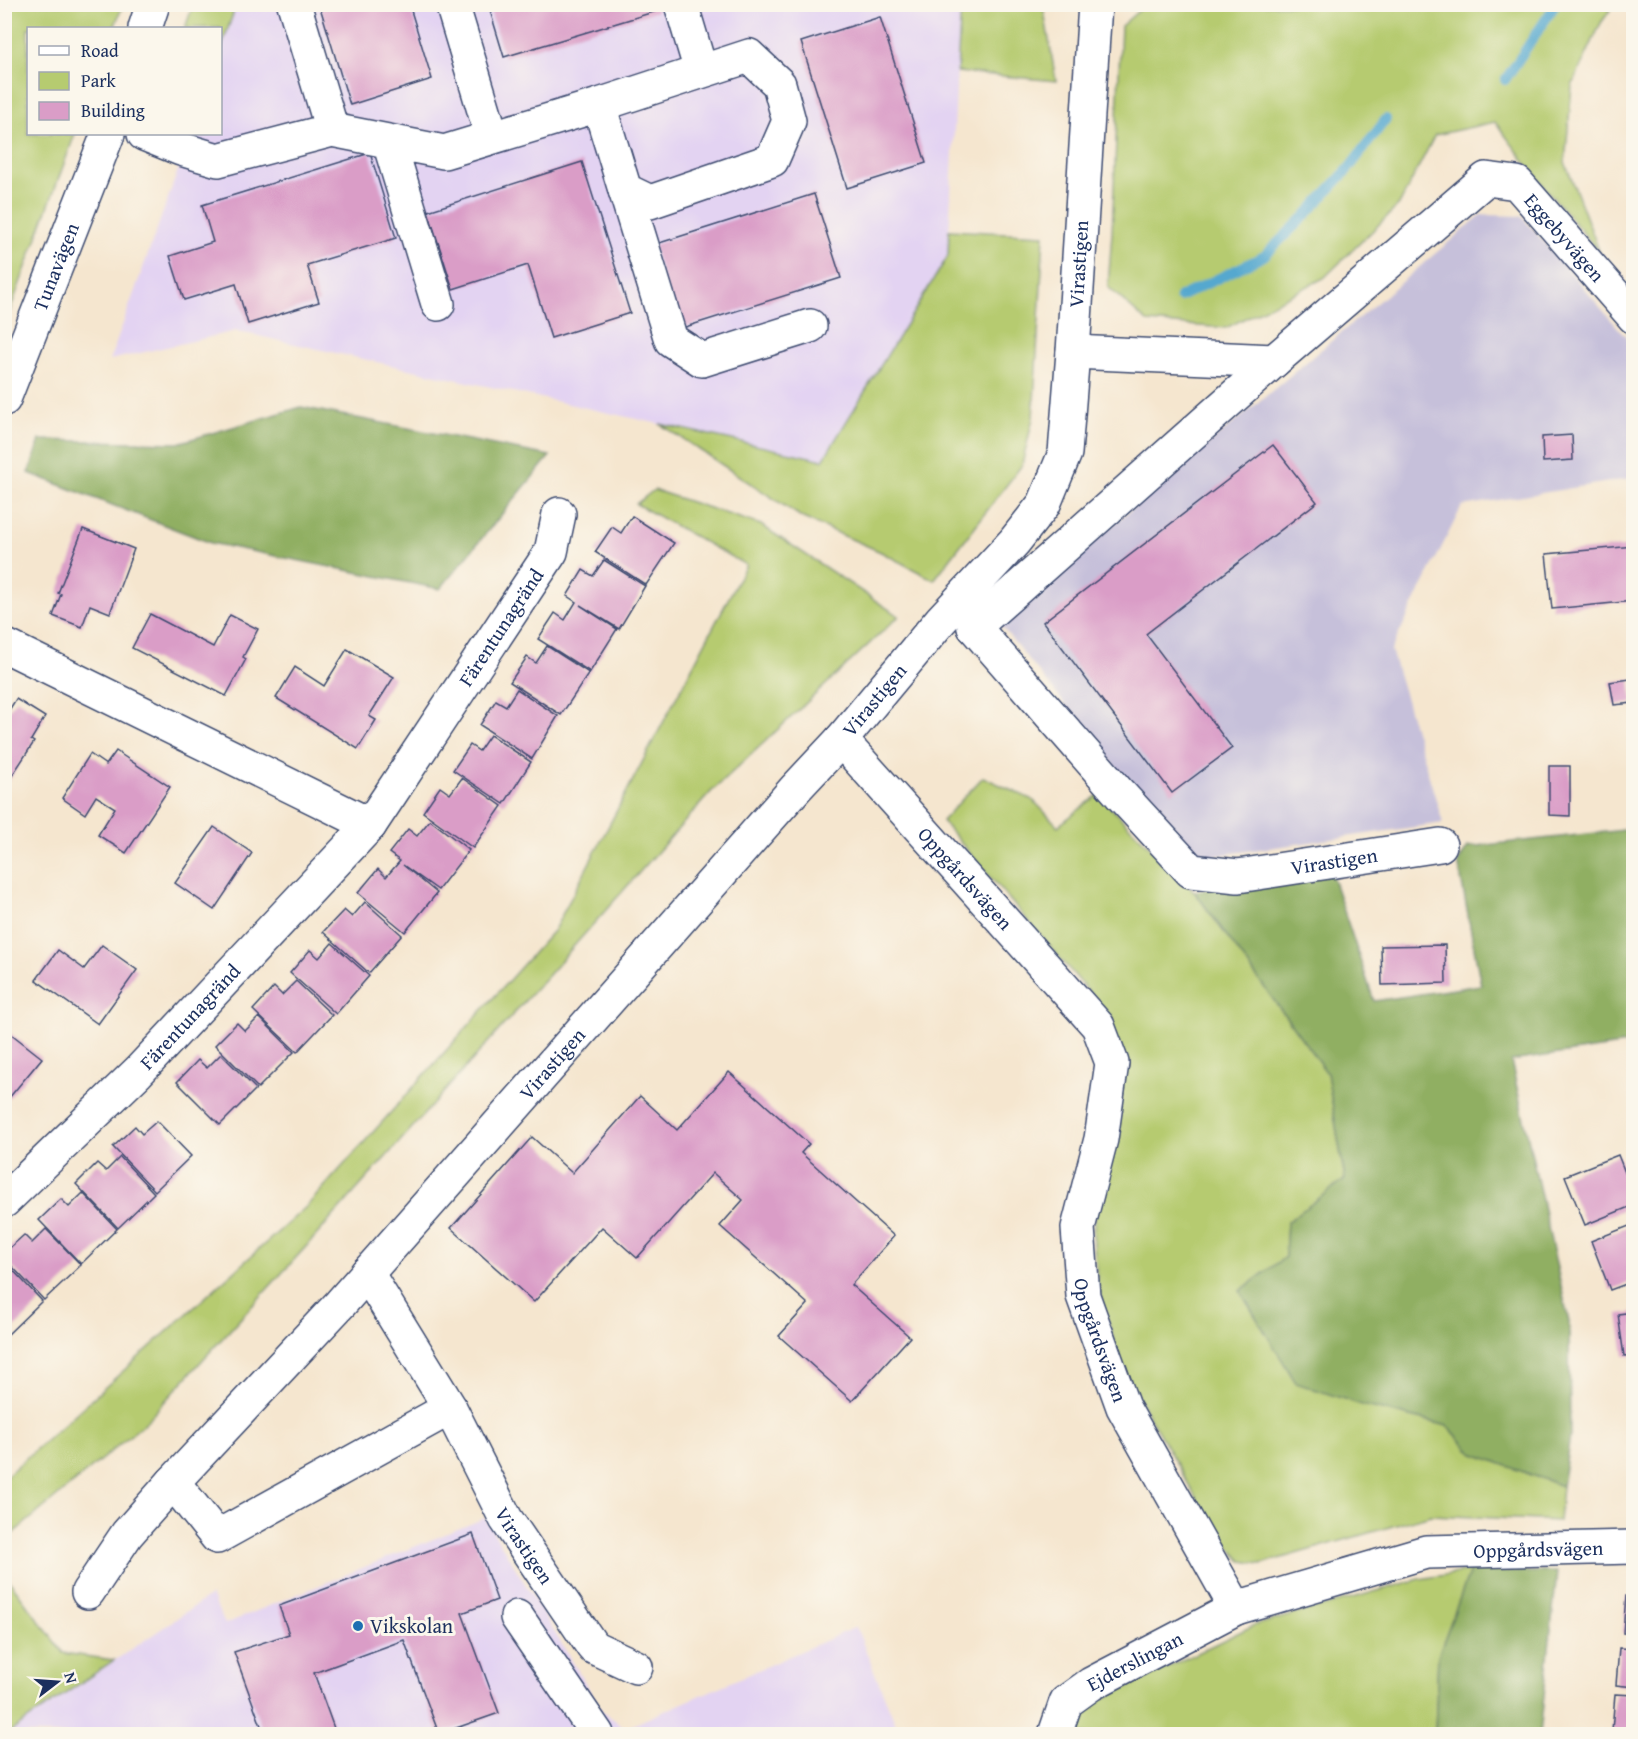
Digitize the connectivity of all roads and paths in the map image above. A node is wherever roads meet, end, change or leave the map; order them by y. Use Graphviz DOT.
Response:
graph roads {
  1 [pos="153,4"];
  2 [pos="294,4"];
  3 [pos="452,4"];
  4 [pos="681,4"];
  5 [pos="1095,4"];
  6 [pos="145,27"];
  7 [pos="701,71"];
  8 [pos="600,105"];
  9 [pos="332,130"];
  10 [pos="108,135"];
  11 [pos="146,135"];
  12 [pos="492,137"];
  13 [pos="389,142"];
  14 [pos="625,190"];
  15 [pos="438,304"];
  16 [pos="1634,317"];
  17 [pos="810,326"];
  18 [pos="1073,352"];
  19 [pos="1274,361"];
  20 [pos="4,399"];
  21 [pos="559,514"];
  22 [pos="941,620"];
  23 [pos="974,627"];
  24 [pos="4,645"];
  25 [pos="841,740"];
  26 [pos="370,825"];
  27 [pos="1440,845"];
  28 [pos="4,1201"];
  29 [pos="368,1273"];
  30 [pos="450,1408"];
  31 [pos="173,1482"];
  32 [pos="1634,1547"];
  33 [pos="88,1592"];
  34 [pos="1236,1608"];
  35 [pos="517,1617"];
  36 [pos="636,1667"];
  37 [pos="597,1734"];
  38 [pos="1055,1734"];
  1 -- 6 [label="street"];
  2 -- 9 [label="street"];
  3 -- 12 [label="street"];
  4 -- 7 [label="street"];
  5 -- 18 [label="street, Virastigen"];
  7 -- 8 [label="street"];
  7 -- 14 [label="street"];
  8 -- 12 [label="street"];
  8 -- 14 [label="street"];
  9 -- 11 [label="street"];
  9 -- 13 [label="street"];
  10 -- 20 [label="street, Tunavägen"];
  12 -- 13 [label="street"];
  13 -- 15 [label="street"];
  14 -- 17 [label="street"];
  16 -- 19 [label="street, Eggebyvägen"];
  18 -- 19 [label="street"];
  18 -- 22 [label="street, Virastigen"];
  19 -- 23 [label="street"];
  21 -- 26 [label="street, Färentunagränd"];
  22 -- 23 [label="street"];
  22 -- 25 [label="street, Virastigen"];
  23 -- 27 [label="street, Virastigen"];
  24 -- 26 [label="street"];
  25 -- 29 [label="street, Virastigen"];
  25 -- 34 [label="street, Oppgårdsvägen"];
  26 -- 28 [label="street, Färentunagränd"];
  29 -- 30 [label="street, Virastigen"];
  29 -- 31 [label="street, Virastigen"];
  30 -- 31 [label="street"];
  30 -- 36 [label="street, Virastigen"];
  31 -- 33 [label="street, Virastigen"];
  32 -- 34 [label="street, Oppgårdsvägen"];
  34 -- 38 [label="street, Ejderslingan"];
  35 -- 37 [label="street"];
}
